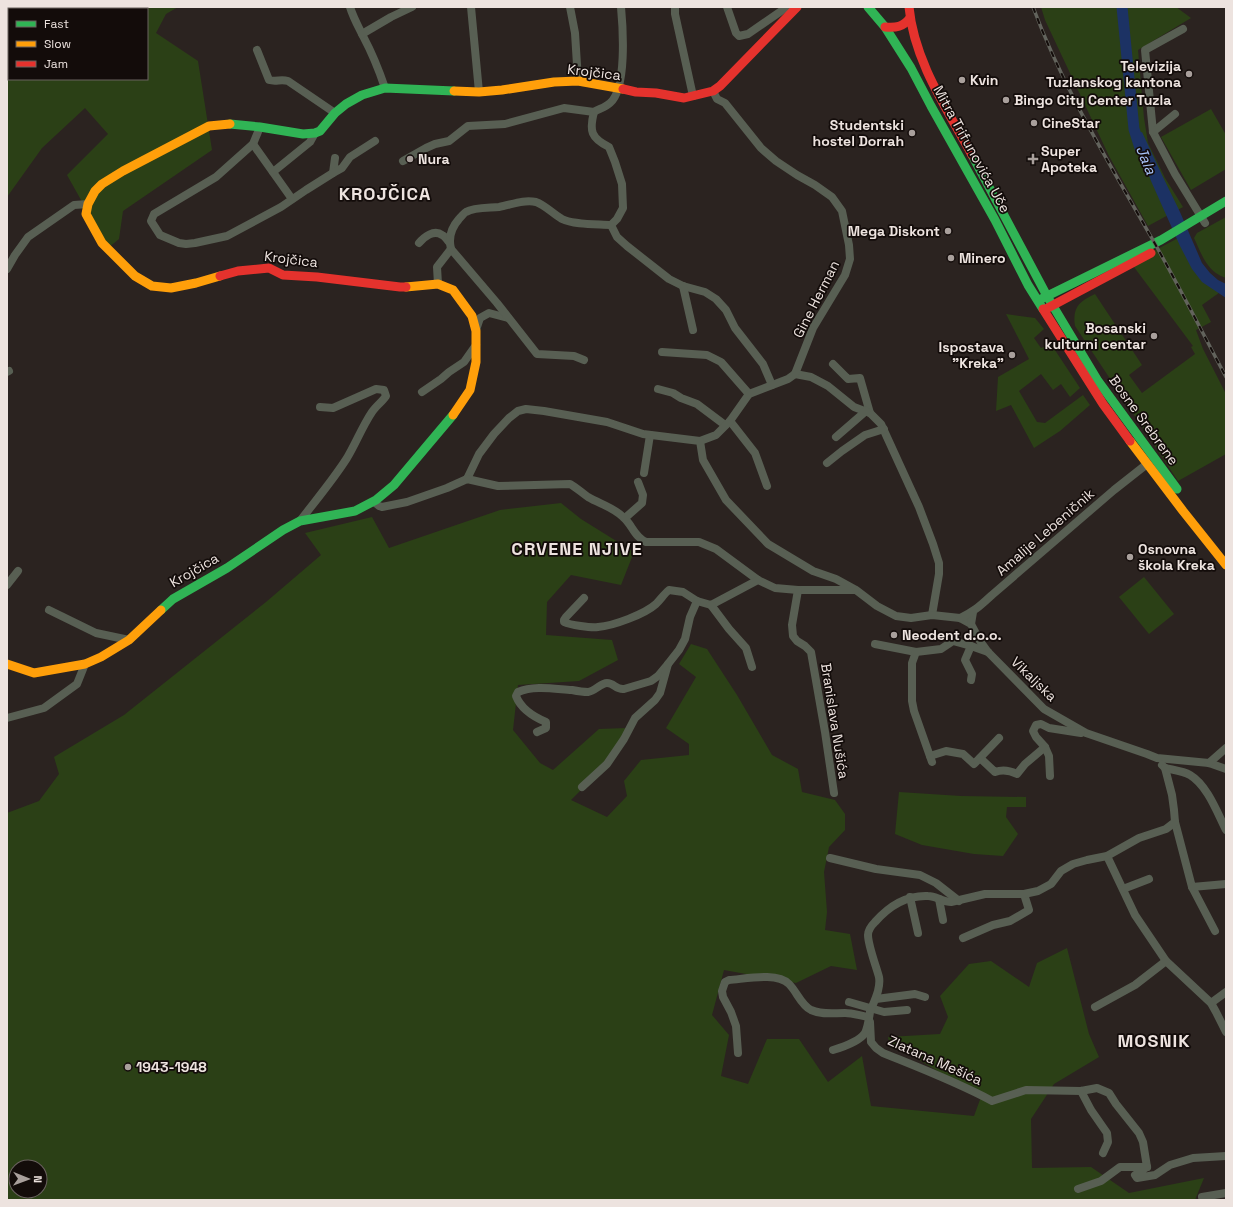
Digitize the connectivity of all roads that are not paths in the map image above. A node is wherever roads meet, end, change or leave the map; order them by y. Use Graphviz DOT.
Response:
graph roads {
  1 [pos="350,7"];
  2 [pos="412,7"];
  3 [pos="471,7"];
  4 [pos="570,7"];
  5 [pos="621,7"];
  6 [pos="675,7"];
  7 [pos="727,7"];
  8 [pos="787,7"];
  9 [pos="798,7"];
  10 [pos="868,7"];
  11 [pos="909,7"];
  12 [pos="910,18"];
  13 [pos="885,27"];
  14 [pos="1183,29"];
  15 [pos="362,34"];
  16 [pos="257,50"];
  17 [pos="578,81"];
  18 [pos="386,88"];
  19 [pos="619,88"];
  20 [pos="713,91"];
  21 [pos="478,92"];
  22 [pos="693,96"];
  23 [pos="594,112"];
  24 [pos="335,113"];
  25 [pos="1174,114"];
  26 [pos="260,127"];
  27 [pos="1153,132"];
  28 [pos="315,133"];
  29 [pos="375,141"];
  30 [pos="253,144"];
  31 [pos="335,158"];
  32 [pos="404,161"];
  33 [pos="273,172"];
  34 [pos="333,173"];
  35 [pos="292,199"];
  36 [pos="1226,201"];
  37 [pos="88,204"];
  38 [pos="1226,210"];
  39 [pos="1203,220"];
  40 [pos="611,225"];
  41 [pos="419,243"];
  42 [pos="1162,243"];
  43 [pos="450,246"];
  44 [pos="7,269"];
  45 [pos="438,284"];
  46 [pos="683,286"];
  47 [pos="1048,296"];
  48 [pos="1038,301"];
  49 [pos="1053,305"];
  50 [pos="1044,310"];
  51 [pos="508,318"];
  52 [pos="692,330"];
  53 [pos="476,331"];
  54 [pos="476,344"];
  55 [pos="662,352"];
  56 [pos="584,360"];
  57 [pos="833,364"];
  58 [pos="794,374"];
  59 [pos="772,385"];
  60 [pos="658,389"];
  61 [pos="422,392"];
  62 [pos="748,394"];
  63 [pos="320,407"];
  64 [pos="868,412"];
  65 [pos="727,423"];
  66 [pos="884,429"];
  67 [pos="650,435"];
  68 [pos="836,437"];
  69 [pos="700,441"];
  70 [pos="827,462"];
  71 [pos="1147,464"];
  72 [pos="644,473"];
  73 [pos="466,479"];
  74 [pos="638,482"];
  75 [pos="766,486"];
  76 [pos="374,502"];
  77 [pos="626,518"];
  78 [pos="300,520"];
  79 [pos="1226,555"];
  80 [pos="1226,565"];
  81 [pos="18,571"];
  82 [pos="758,580"];
  83 [pos="7,584"];
  84 [pos="798,590"];
  85 [pos="856,590"];
  86 [pos="584,598"];
  87 [pos="697,601"];
  88 [pos="711,605"];
  89 [pos="49,610"];
  90 [pos="973,612"];
  91 [pos="932,615"];
  92 [pos="960,618"];
  93 [pos="971,624"];
  94 [pos="129,640"];
  95 [pos="875,644"];
  96 [pos="971,646"];
  97 [pos="916,652"];
  98 [pos="988,652"];
  99 [pos="7,664"];
  100 [pos="85,664"];
  101 [pos="668,664"];
  102 [pos="752,667"];
  103 [pos="971,680"];
  104 [pos="7,718"];
  105 [pos="537,732"];
  106 [pos="1086,733"];
  107 [pos="999,738"];
  108 [pos="1045,747"];
  109 [pos="1226,748"];
  110 [pos="980,758"];
  111 [pos="1157,758"];
  112 [pos="1209,763"];
  113 [pos="1165,768"];
  114 [pos="1226,769"];
  115 [pos="1050,776"];
  116 [pos="582,787"];
  117 [pos="834,793"];
  118 [pos="1175,822"];
  119 [pos="1226,830"];
  120 [pos="1107,856"];
  121 [pos="830,858"];
  122 [pos="1149,879"];
  123 [pos="1226,884"];
  124 [pos="1192,887"];
  125 [pos="1123,889"];
  126 [pos="1024,894"];
  127 [pos="910,897"];
  128 [pos="939,899"];
  129 [pos="959,901"];
  130 [pos="943,920"];
  131 [pos="1214,932"];
  132 [pos="918,933"];
  133 [pos="963,938"];
  134 [pos="1166,961"];
  135 [pos="1226,992"];
  136 [pos="925,997"];
  137 [pos="876,999"];
  138 [pos="849,1002"];
  139 [pos="1211,1003"];
  140 [pos="1095,1007"];
  141 [pos="872,1008"];
  142 [pos="907,1010"];
  143 [pos="869,1017"];
  144 [pos="1226,1032"];
  145 [pos="833,1050"];
  146 [pos="738,1054"];
  147 [pos="1081,1091"];
  148 [pos="1103,1153"];
  149 [pos="1226,1156"];
  150 [pos="1147,1167"];
  151 [pos="1078,1189"];
  152 [pos="1226,1193"];
  153 [pos="1202,1197"];
  1 -- 15 [label="street"];
  2 -- 15 [label="street"];
  3 -- 21 [label="street"];
  4 -- 17 [label="street"];
  5 -- 19 [label="street"];
  6 -- 22 [label="street"];
  7 -- 8 [label="street"];
  9 -- 20 [label="main road, Krojčica"];
  10 -- 13 [label="main road, Mitra Trifunovića Uče"];
  11 -- 12 [label="main road, Mitra Trifunovića Uče"];
  12 -- 13 [label="main road"];
  12 -- 47 [label="main road, Mitra Trifunovića Uče"];
  13 -- 48 [label="main road, Mitra Trifunovića Uče"];
  14 -- 27 [label="street"];
  15 -- 18 [label="street"];
  16 -- 24 [label="street"];
  17 -- 19 [label="main road, Krojčica"];
  17 -- 21 [label="main road, Krojčica"];
  18 -- 21 [label="main road, Krojčica"];
  18 -- 24 [label="main road, Krojčica"];
  19 -- 22 [label="main road, Krojčica"];
  19 -- 23 [label="street"];
  20 -- 22 [label="main road, Krojčica"];
  20 -- 58 [label="street, Gine Herman"];
  23 -- 32 [label="street"];
  23 -- 40 [label="street"];
  24 -- 28 [label="main road, Krojčica"];
  25 -- 27 [label="street"];
  26 -- 28 [label="main road"];
  26 -- 30 [label="street"];
  26 -- 37 [label="main road"];
  27 -- 39 [label="street"];
  28 -- 33 [label="street"];
  29 -- 34 [label="street"];
  30 -- 33 [label="street"];
  30 -- 35 [label="street"];
  31 -- 34 [label="street"];
  33 -- 35 [label="street"];
  34 -- 35 [label="street"];
  36 -- 39 [label="main road"];
  37 -- 44 [label="street"];
  37 -- 45 [label="main road, Krojčica"];
  38 -- 39 [label="main road"];
  39 -- 42 [label="main road"];
  40 -- 43 [label="street"];
  40 -- 46 [label="street"];
  41 -- 43 [label="street"];
  42 -- 47 [label="main road"];
  42 -- 49 [label="main road"];
  43 -- 45 [label="street"];
  43 -- 51 [label="street"];
  45 -- 53 [label="main road, Krojčica"];
  46 -- 52 [label="street"];
  46 -- 59 [label="street"];
  47 -- 48 [label="main road"];
  47 -- 49 [label="main road, Bosne Srebrene"];
  48 -- 50 [label="main road, Mitra Trifunovića Uče"];
  49 -- 50 [label="main road"];
  49 -- 79 [label="main road, Bosne Srebrene"];
  50 -- 71 [label="main road, Bosne Srebrene"];
  51 -- 53 [label="street"];
  51 -- 56 [label="street"];
  53 -- 54 [label="main road, Krojčica"];
  54 -- 61 [label="street"];
  54 -- 76 [label="main road, Krojčica"];
  55 -- 62 [label="street"];
  57 -- 64 [label="street"];
  58 -- 59 [label="street"];
  58 -- 64 [label="street"];
  59 -- 62 [label="street"];
  60 -- 65 [label="street"];
  62 -- 65 [label="street"];
  63 -- 78 [label="street, Krojčica"];
  64 -- 66 [label="street"];
  64 -- 68 [label="street"];
  65 -- 69 [label="street"];
  65 -- 75 [label="street"];
  66 -- 70 [label="street"];
  66 -- 91 [label="street"];
  67 -- 69 [label="street"];
  67 -- 72 [label="street"];
  67 -- 73 [label="street"];
  69 -- 85 [label="street"];
  71 -- 80 [label="main road, Bosne Srebrene"];
  71 -- 90 [label="street, Amalije Lebeničnik"];
  73 -- 76 [label="street"];
  73 -- 77 [label="street"];
  74 -- 77 [label="street"];
  76 -- 78 [label="main road, Krojčica"];
  77 -- 82 [label="street"];
  78 -- 94 [label="main road, Krojčica"];
  81 -- 83 [label="street"];
  82 -- 84 [label="street"];
  82 -- 88 [label="street"];
  84 -- 85 [label="street"];
  84 -- 117 [label="street, Branislava Nušića"];
  85 -- 91 [label="street"];
  86 -- 87 [label="street"];
  87 -- 88 [label="street"];
  87 -- 101 [label="street"];
  88 -- 102 [label="street"];
  89 -- 94 [label="street"];
  90 -- 92 [label="street, Amalije Lebeničnik"];
  90 -- 93 [label="street"];
  91 -- 92 [label="street"];
  92 -- 93 [label="street"];
  93 -- 98 [label="street, Vikaljska"];
  94 -- 100 [label="main road, Krojčica"];
  95 -- 97 [label="street, Vikaljska"];
  96 -- 97 [label="street, Vikaljska"];
  96 -- 98 [label="street, Vikaljska"];
  96 -- 103 [label="street"];
  97 -- 110 [label="street"];
  98 -- 106 [label="street, Vikaljska"];
  99 -- 100 [label="main road, Krojčica"];
  100 -- 104 [label="street"];
  101 -- 105 [label="street"];
  101 -- 116 [label="street"];
  106 -- 108 [label="street, Vikaljska"];
  106 -- 111 [label="street, Vikaljska"];
  107 -- 110 [label="street"];
  108 -- 110 [label="street"];
  108 -- 115 [label="street, Vikaljska"];
  109 -- 112 [label="street"];
  111 -- 112 [label="street, Vikaljska"];
  111 -- 113 [label="street"];
  112 -- 114 [label="street, Vikaljska"];
  113 -- 118 [label="street"];
  113 -- 119 [label="street"];
  118 -- 120 [label="street, Zlatana Mešića"];
  118 -- 124 [label="street"];
  120 -- 125 [label="street"];
  120 -- 126 [label="street, Zlatana Mešića"];
  121 -- 129 [label="street"];
  122 -- 125 [label="street"];
  123 -- 124 [label="street"];
  124 -- 131 [label="street"];
  125 -- 134 [label="street"];
  126 -- 129 [label="street, Zlatana Mešića"];
  126 -- 133 [label="street"];
  127 -- 128 [label="street, Zlatana Mešića"];
  127 -- 132 [label="street"];
  127 -- 137 [label="street, Zlatana Mešića"];
  128 -- 129 [label="street, Zlatana Mešića"];
  128 -- 130 [label="street"];
  134 -- 139 [label="street"];
  134 -- 140 [label="street"];
  135 -- 139 [label="street"];
  136 -- 137 [label="street"];
  137 -- 141 [label="street, Zlatana Mešića"];
  138 -- 141 [label="street"];
  139 -- 144 [label="street"];
  141 -- 142 [label="street, Zlatana Mešića"];
  141 -- 143 [label="street, Zlatana Mešića"];
  143 -- 145 [label="street, Zlatana Mešića"];
  143 -- 146 [label="street"];
  143 -- 147 [label="street, Zlatana Mešića"];
  147 -- 148 [label="street"];
  147 -- 150 [label="street"];
  149 -- 150 [label="street"];
  150 -- 151 [label="street"];
  152 -- 153 [label="street"];
}
